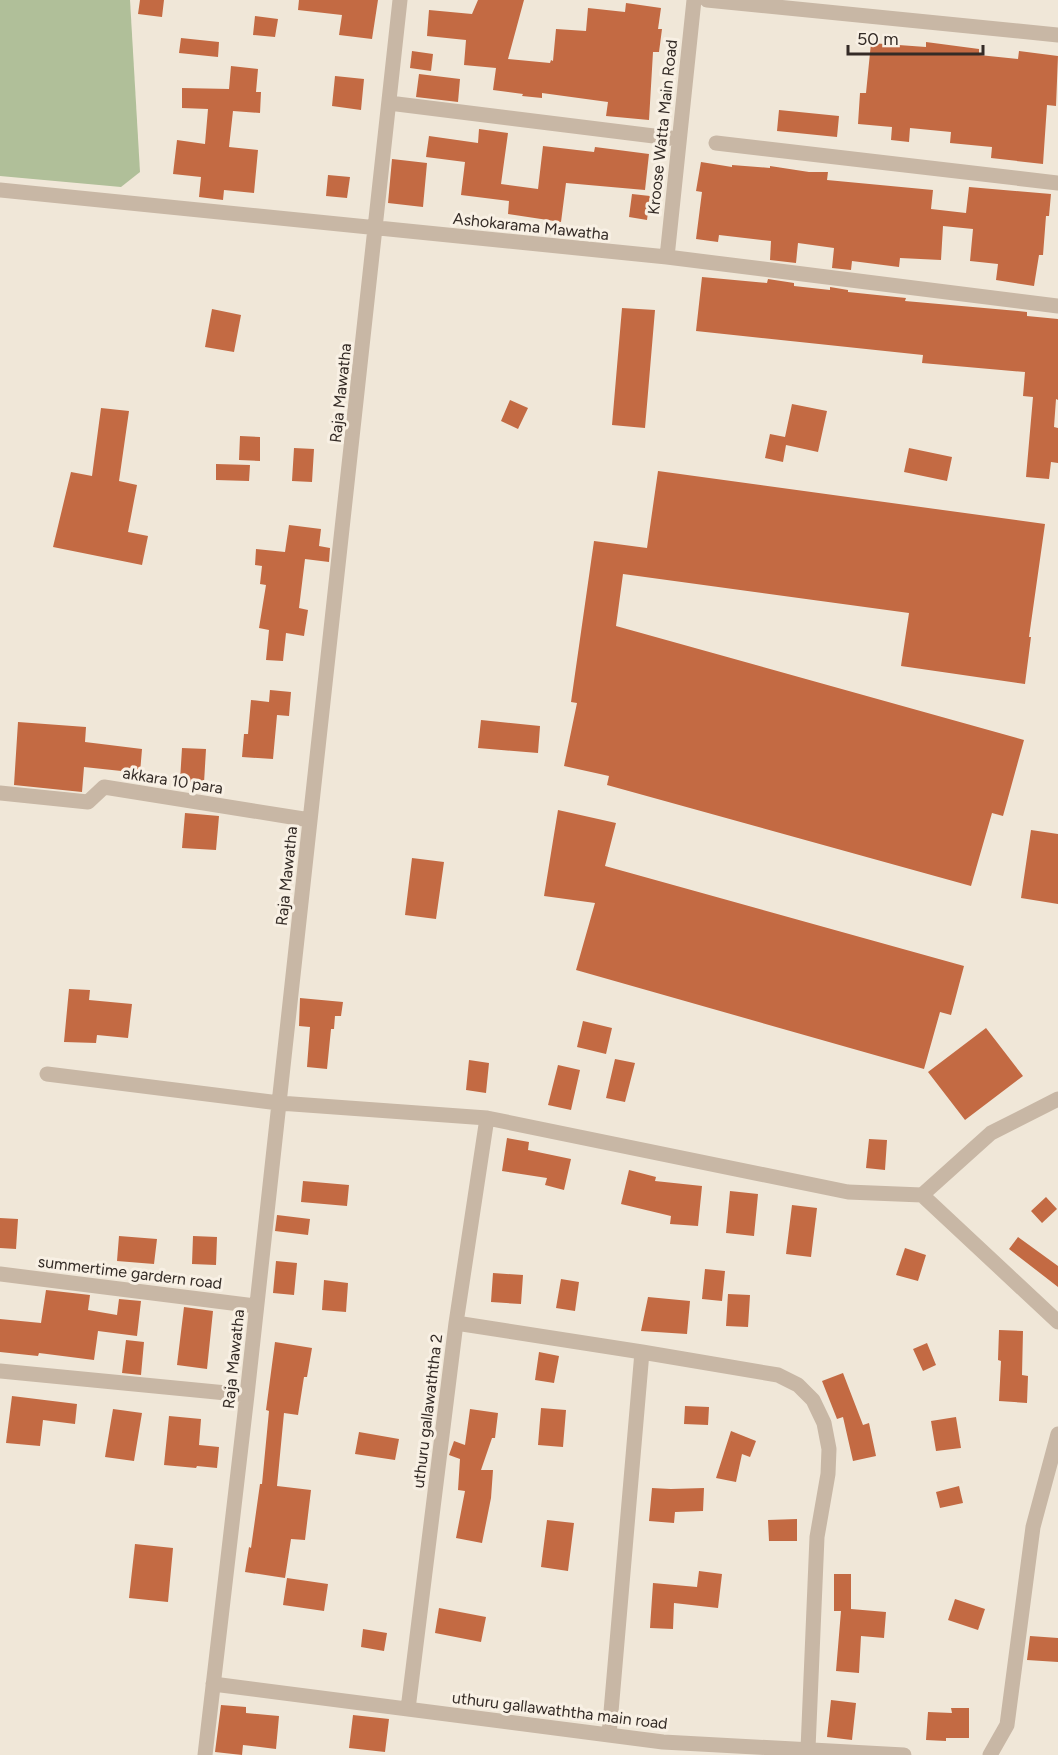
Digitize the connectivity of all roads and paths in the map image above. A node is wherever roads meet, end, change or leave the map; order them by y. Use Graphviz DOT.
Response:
graph roads {
  1 [pos="400,0"];
  2 [pos="694,0"];
  3 [pos="707,0"];
  4 [pos="1058,35"];
  5 [pos="389,103"];
  6 [pos="678,139"];
  7 [pos="716,143"];
  8 [pos="1058,183"];
  9 [pos="0,190"];
  10 [pos="376,228"];
  11 [pos="666,257"];
  12 [pos="1058,306"];
  13 [pos="0,793"];
  14 [pos="310,819"];
  15 [pos="47,1074"];
  16 [pos="1058,1099"];
  17 [pos="279,1103"];
  18 [pos="487,1118"];
  19 [pos="922,1195"];
  20 [pos="0,1274"];
  21 [pos="256,1306"];
  22 [pos="1058,1322"];
  23 [pos="456,1323"];
  24 [pos="642,1352"];
  25 [pos="0,1371"];
  26 [pos="247,1395"];
  27 [pos="1058,1434"];
  28 [pos="213,1684"];
  29 [pos="408,1709"];
  30 [pos="609,1735"];
  31 [pos="808,1749"];
  32 [pos="205,1755"];
  33 [pos="904,1755"];
  34 [pos="990,1755"];
  1 -- 5 [label="street, Raja Mawatha"];
  2 -- 6 [label="street, Kroose Watta Main Road"];
  3 -- 4 [label="street"];
  5 -- 6 [label="street"];
  5 -- 10 [label="street, Raja Mawatha"];
  6 -- 11 [label="street, Kroose Watta Main Road"];
  7 -- 8 [label="street"];
  9 -- 10 [label="street, Ashokarama Mawatha"];
  10 -- 11 [label="street, Ashokarama Mawatha"];
  10 -- 14 [label="street, Raja Mawatha"];
  11 -- 12 [label="street, Ashokarama Mawatha"];
  13 -- 14 [label="street, akkara 10 para"];
  14 -- 17 [label="street, Raja Mawatha"];
  15 -- 17 [label="street"];
  16 -- 19 [label="street"];
  17 -- 18 [label="street"];
  17 -- 21 [label="street, Raja Mawatha"];
  18 -- 19 [label="street"];
  18 -- 23 [label="street, uthuru gallawaththa 2"];
  19 -- 22 [label="street"];
  20 -- 21 [label="street, summertime gardern road"];
  21 -- 26 [label="street, Raja Mawatha"];
  23 -- 24 [label="street"];
  23 -- 29 [label="street, uthuru gallawaththa 2"];
  24 -- 30 [label="street"];
  24 -- 31 [label="street"];
  25 -- 26 [label="street"];
  26 -- 28 [label="street, Raja Mawatha"];
  27 -- 34 [label="street"];
  28 -- 29 [label="street, uthuru gallawaththa main road"];
  28 -- 32 [label="street, Raja Mawatha"];
  29 -- 30 [label="street, uthuru gallawaththa main road"];
  30 -- 31 [label="street, uthuru gallawaththa main road"];
  31 -- 33 [label="street, uthuru gallawaththa main road"];
}
